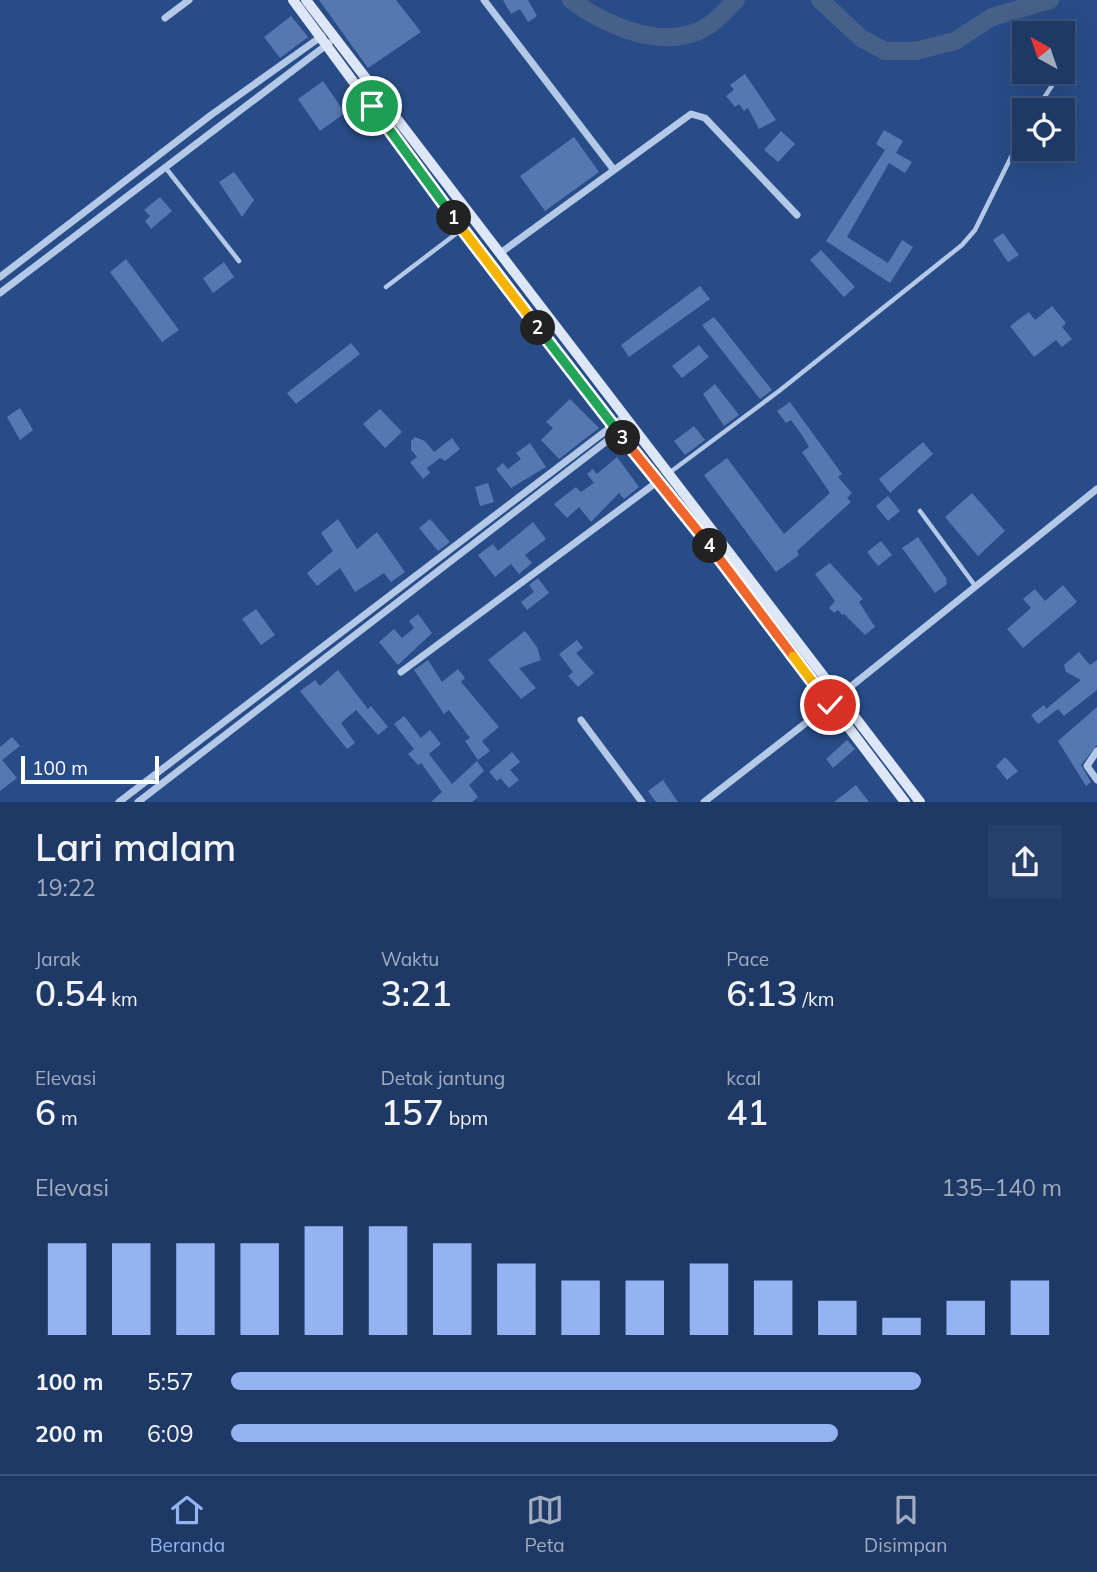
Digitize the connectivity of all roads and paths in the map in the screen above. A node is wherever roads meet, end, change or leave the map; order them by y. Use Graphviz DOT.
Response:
graph roads {
  1 [pos="189,0"];
  2 [pos="293,0"];
  3 [pos="306,0"];
  4 [pos="484,0"];
  5 [pos="165,18"];
  6 [pos="328,37"];
  7 [pos="1012,155"];
  8 [pos="164,167"];
  9 [pos="614,170"];
  10 [pos="797,215"];
  11 [pos="462,229"];
  12 [pos="499,254"];
  13 [pos="239,261"];
  14 [pos="0,276"];
  15 [pos="386,288"];
  16 [pos="0,293"];
  17 [pos="626,421"];
  18 [pos="616,429"];
  19 [pos="669,474"];
  20 [pos="657,482"];
  21 [pos="1097,489"];
  22 [pos="920,511"];
  23 [pos="732,565"];
  24 [pos="976,587"];
  25 [pos="347,629"];
  26 [pos="352,637"];
  27 [pos="401,672"];
  28 [pos="839,696"];
  29 [pos="830,705"];
  30 [pos="581,720"];
  31 [pos="1097,751"];
  32 [pos="1097,780"];
  33 [pos="119,802"];
  34 [pos="138,802"];
  35 [pos="642,802"];
  36 [pos="704,802"];
  37 [pos="905,802"];
  38 [pos="920,802"];
  1 -- 5 [label="street"];
  2 -- 6 [label="street"];
  3 -- 6 [label="street"];
  4 -- 9 [label="street"];
  6 -- 8 [label="street"];
  6 -- 11 [label="street"];
  6 -- 12 [label="street"];
  6 -- 14 [label="street"];
  7 -- 19 [label="lane"];
  8 -- 13 [label="lane"];
  8 -- 16 [label="street"];
  9 -- 10 [label="street"];
  9 -- 12 [label="street"];
  11 -- 15 [label="lane"];
  11 -- 18 [label="street"];
  12 -- 17 [label="street"];
  17 -- 18 [label="street"];
  17 -- 19 [label="street"];
  18 -- 20 [label="street"];
  18 -- 25 [label="street"];
  18 -- 26 [label="street"];
  19 -- 23 [label="street"];
  20 -- 23 [label="street"];
  20 -- 27 [label="street"];
  21 -- 24 [label="street"];
  22 -- 24 [label="lane"];
  23 -- 28 [label="street"];
  23 -- 29 [label="street"];
  24 -- 28 [label="street"];
  25 -- 26 [label="street"];
  25 -- 33 [label="street"];
  26 -- 34 [label="street"];
  28 -- 38 [label="street"];
  29 -- 36 [label="street"];
  29 -- 37 [label="street"];
  30 -- 35 [label="street"];
  31 -- 32 [label="street"];
}
